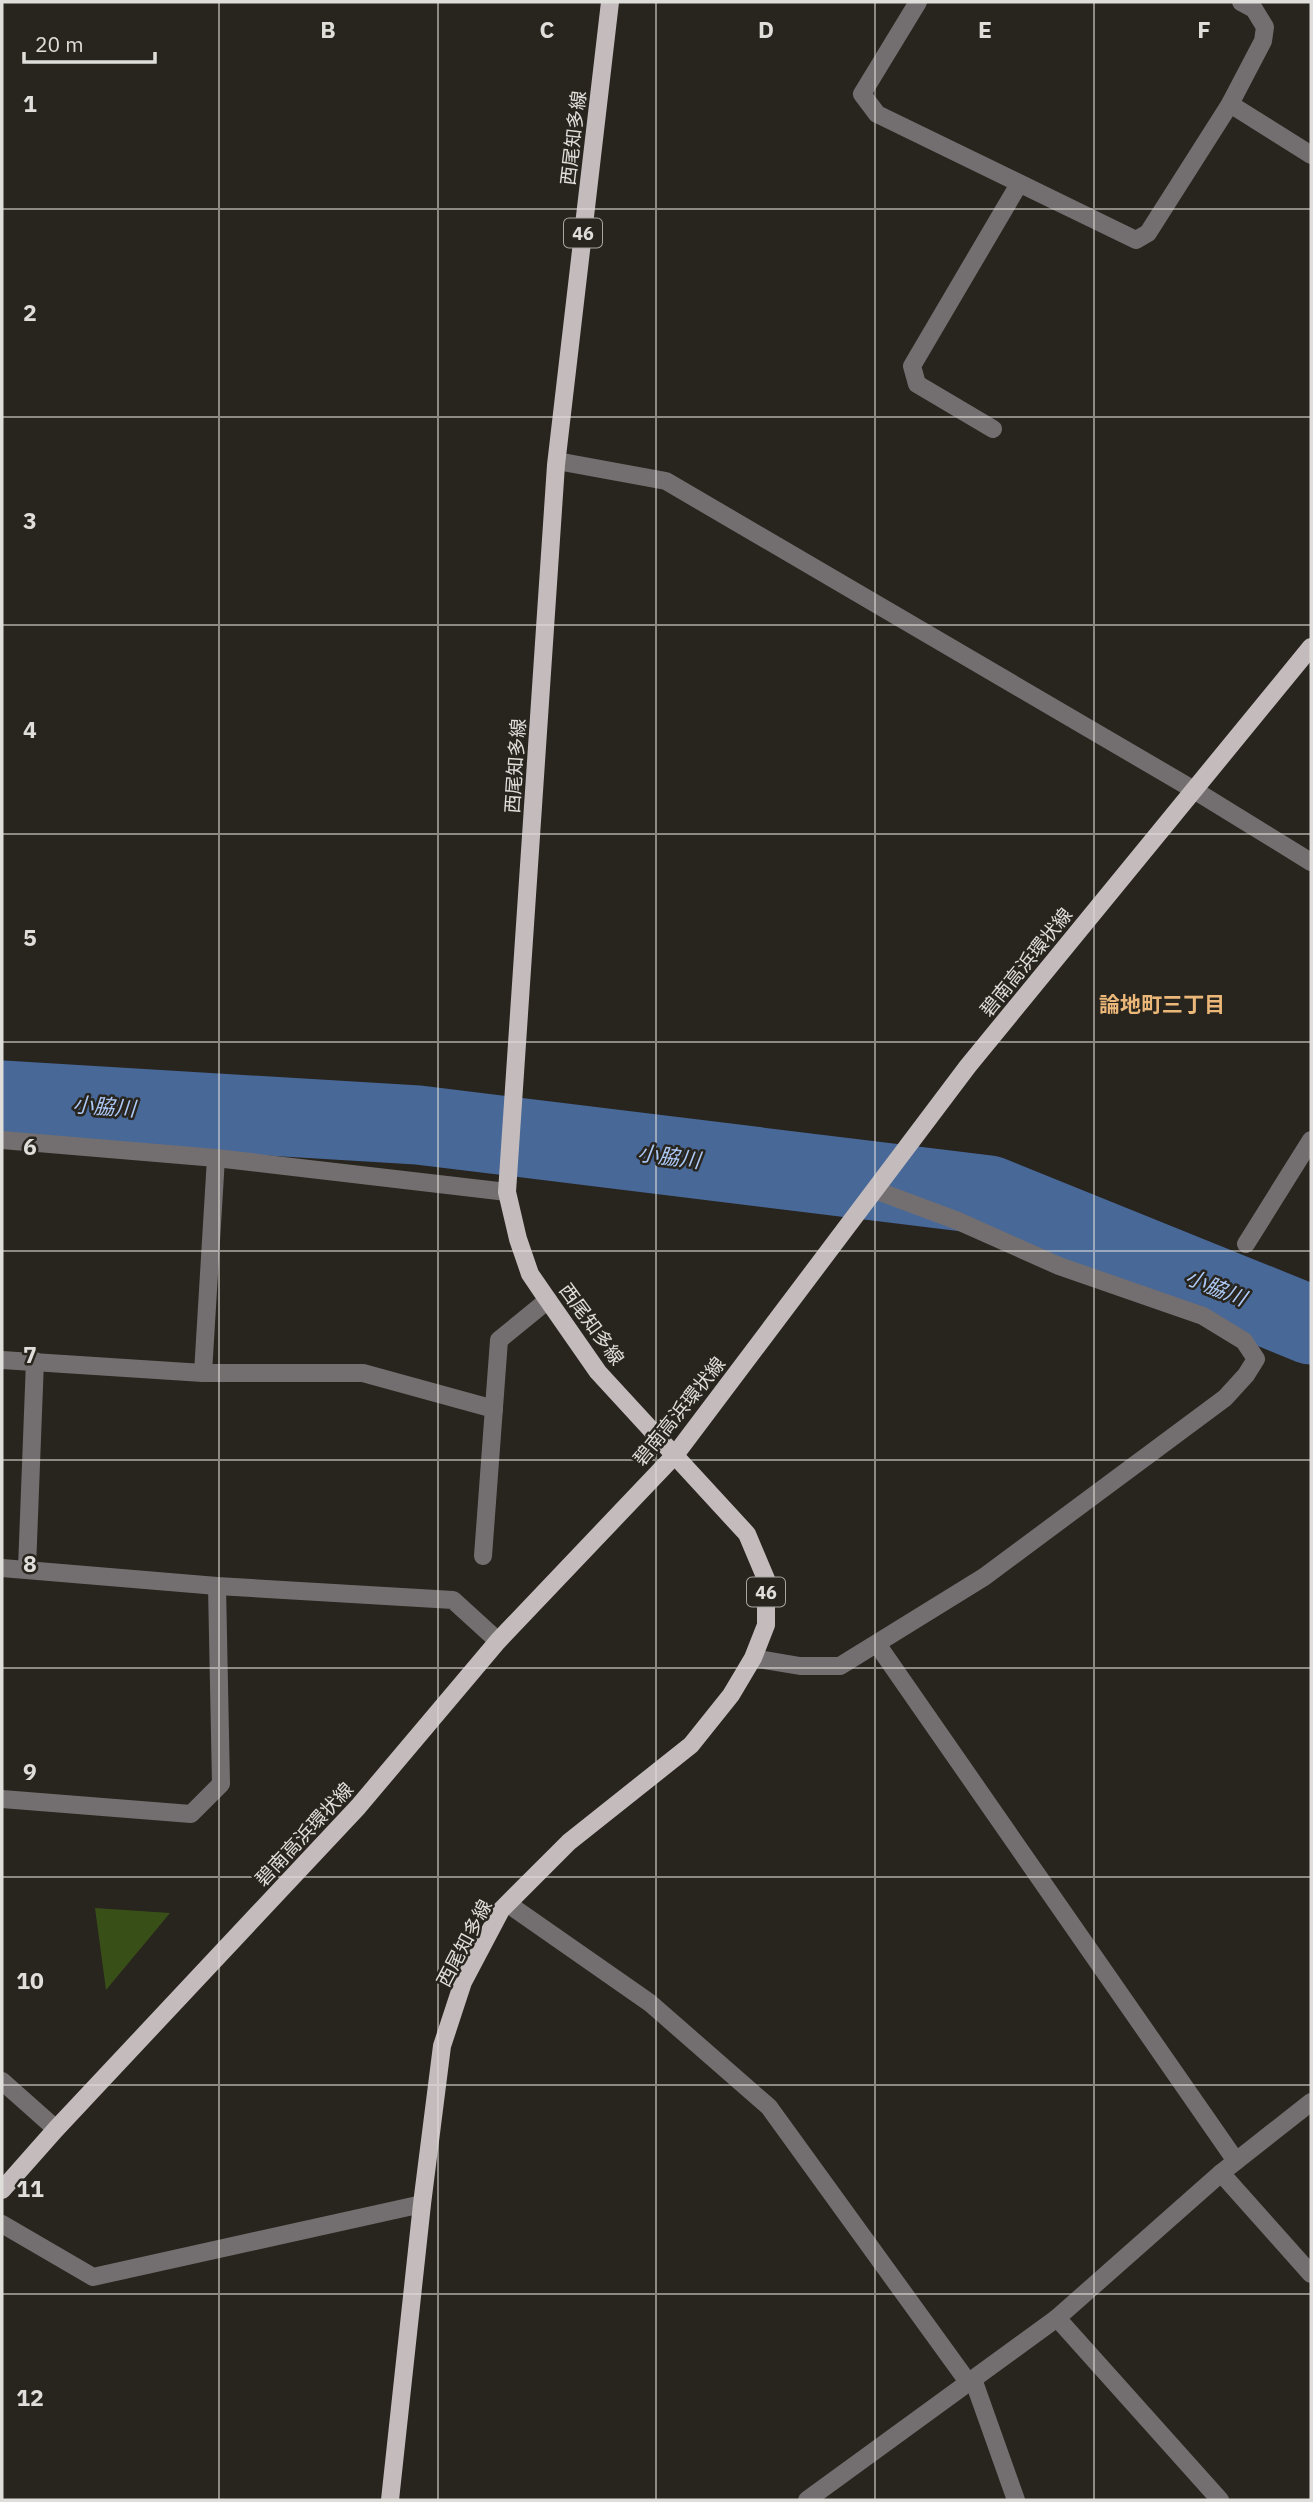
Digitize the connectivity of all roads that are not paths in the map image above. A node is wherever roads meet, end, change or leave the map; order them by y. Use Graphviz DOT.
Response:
graph roads {
  1 [pos="610,2"];
  2 [pos="918,2"];
  3 [pos="1241,2"];
  4 [pos="1230,104"];
  5 [pos="1311,155"];
  6 [pos="1019,184"];
  7 [pos="993,429"];
  8 [pos="557,463"];
  9 [pos="1311,647"];
  10 [pos="1194,790"];
  11 [pos="1311,862"];
  12 [pos="2,1140"];
  13 [pos="1308,1152"];
  14 [pos="216,1158"];
  15 [pos="875,1190"];
  16 [pos="508,1192"];
  17 [pos="1246,1244"];
  18 [pos="548,1300"];
  19 [pos="2,1360"];
  20 [pos="35,1361"];
  21 [pos="203,1373"];
  22 [pos="494,1409"];
  23 [pos="675,1455"];
  24 [pos="483,1556"];
  25 [pos="2,1568"];
  26 [pos="27,1569"];
  27 [pos="217,1586"];
  28 [pos="498,1641"];
  29 [pos="877,1644"];
  30 [pos="753,1658"];
  31 [pos="2,1799"];
  32 [pos="508,1904"];
  33 [pos="2,2081"];
  34 [pos="1311,2102"];
  35 [pos="56,2129"];
  36 [pos="1236,2161"];
  37 [pos="1221,2173"];
  38 [pos="2,2190"];
  39 [pos="422,2204"];
  40 [pos="2,2224"];
  41 [pos="1311,2274"];
  42 [pos="1057,2318"];
  43 [pos="971,2381"];
  44 [pos="390,2500"];
  45 [pos="807,2500"];
  46 [pos="1016,2500"];
  47 [pos="1220,2500"];
  1 -- 8 [label="main road, 西尾知多線 / 46"];
  2 -- 6 [label="street"];
  3 -- 4 [label="street"];
  4 -- 5 [label="street"];
  4 -- 6 [label="street"];
  6 -- 7 [label="street"];
  8 -- 10 [label="street"];
  8 -- 16 [label="main road, 西尾知多線 / 46"];
  9 -- 10 [label="main road, 碧南高浜環状線"];
  10 -- 11 [label="street"];
  10 -- 15 [label="main road, 碧南高浜環状線"];
  12 -- 14 [label="street"];
  13 -- 17 [label="street"];
  14 -- 16 [label="street"];
  14 -- 21 [label="street"];
  15 -- 23 [label="main road, 碧南高浜環状線"];
  15 -- 29 [label="street"];
  16 -- 18 [label="main road, 西尾知多線 / 46"];
  18 -- 22 [label="street"];
  18 -- 23 [label="main road, 西尾知多線 / 46"];
  19 -- 20 [label="street"];
  20 -- 21 [label="street"];
  20 -- 26 [label="street"];
  21 -- 22 [label="street"];
  22 -- 24 [label="street"];
  23 -- 28 [label="main road, 碧南高浜環状線"];
  23 -- 30 [label="main road, 西尾知多線 / 46"];
  25 -- 26 [label="street"];
  26 -- 27 [label="street"];
  27 -- 28 [label="street"];
  27 -- 31 [label="street"];
  28 -- 35 [label="main road, 碧南高浜環状線"];
  29 -- 30 [label="street"];
  29 -- 36 [label="street"];
  30 -- 32 [label="main road, 西尾知多線 / 46"];
  32 -- 39 [label="main road, 西尾知多線 / 46"];
  32 -- 43 [label="street"];
  33 -- 35 [label="street"];
  34 -- 36 [label="street"];
  35 -- 38 [label="main road, 碧南高浜環状線"];
  36 -- 37 [label="street"];
  37 -- 41 [label="street"];
  37 -- 42 [label="street"];
  39 -- 40 [label="street"];
  39 -- 44 [label="main road, 西尾知多線 / 46"];
  42 -- 43 [label="street"];
  42 -- 47 [label="street"];
  43 -- 45 [label="street"];
  43 -- 46 [label="street"];
}
